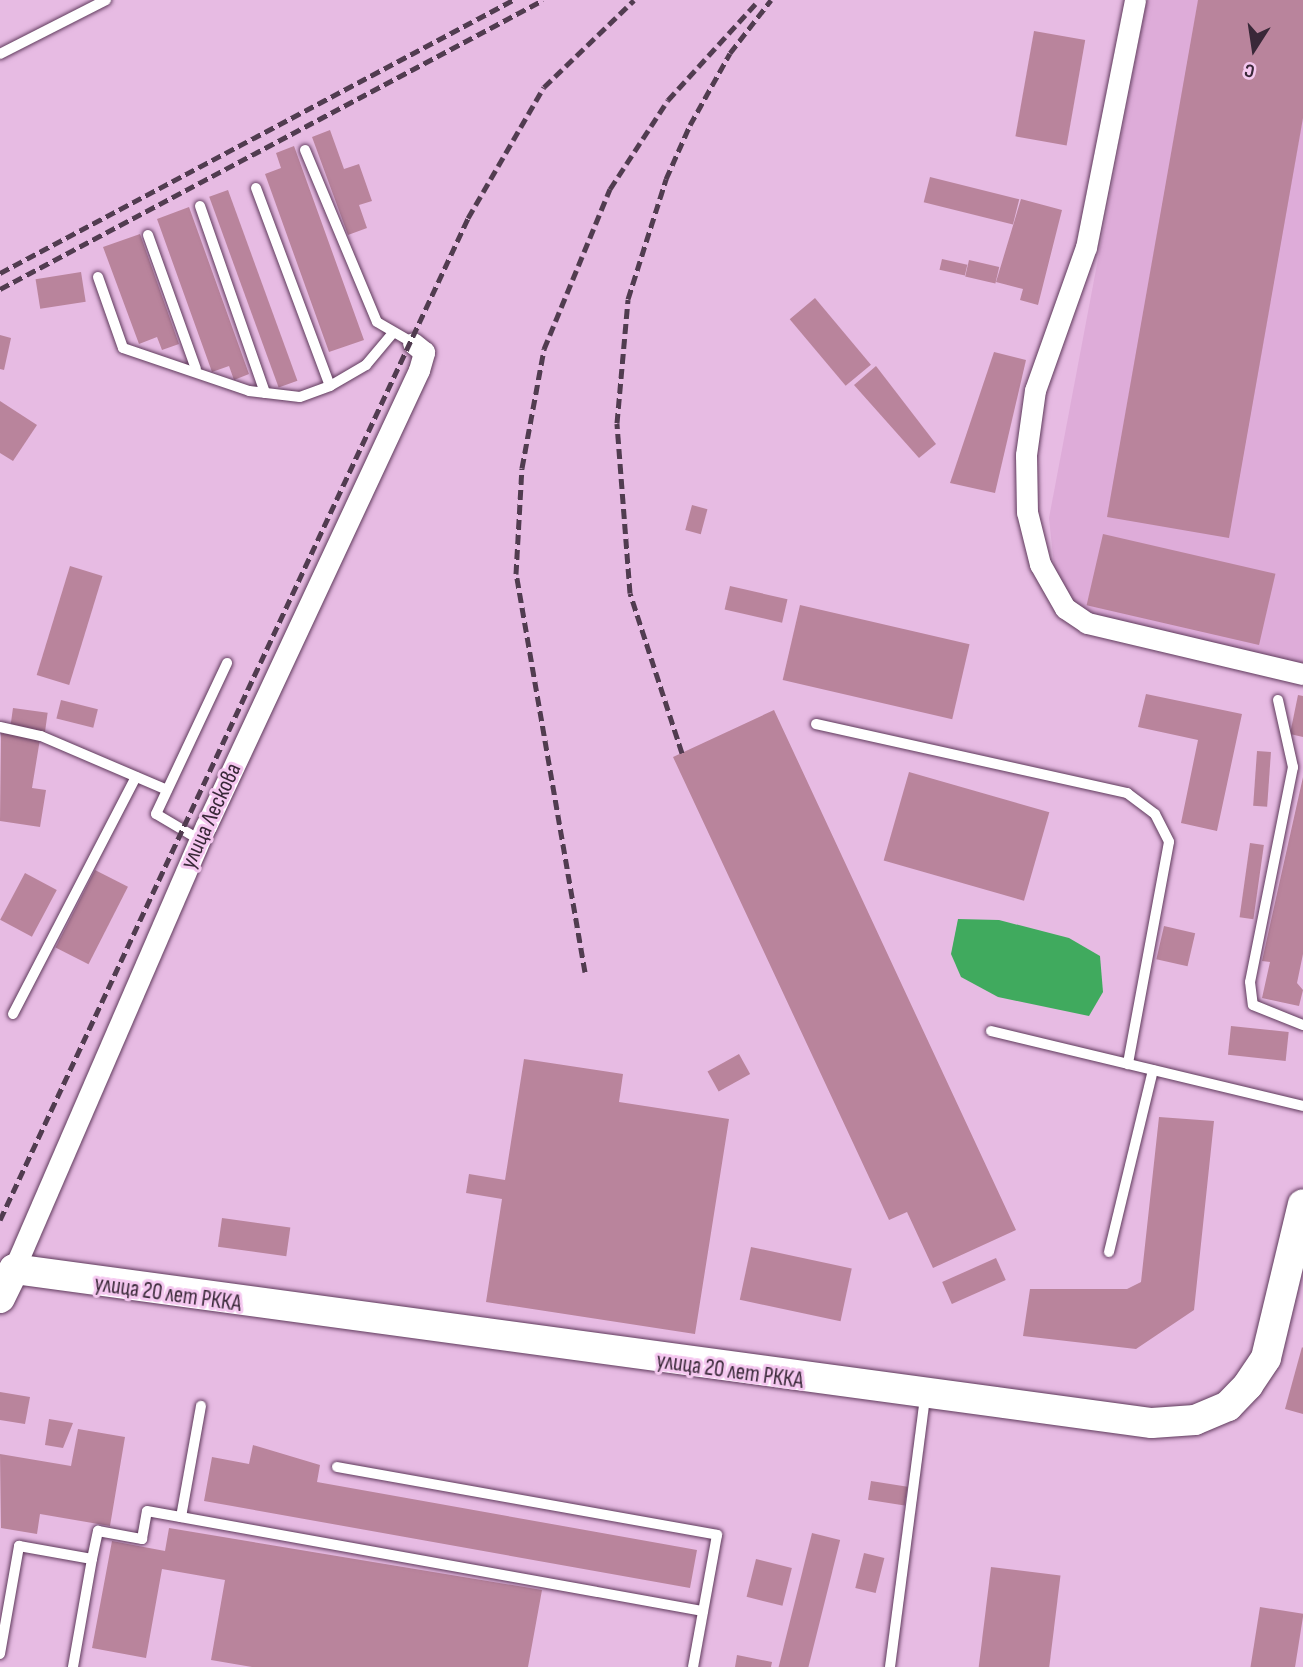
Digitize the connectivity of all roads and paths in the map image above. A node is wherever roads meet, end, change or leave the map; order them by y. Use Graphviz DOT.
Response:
graph roads {
  1 [pos="106,0"];
  2 [pos="1135,0"];
  3 [pos="0,54"];
  4 [pos="305,150"];
  5 [pos="256,188"];
  6 [pos="200,206"];
  7 [pos="148,235"];
  8 [pos="98,277"];
  9 [pos="392,334"];
  10 [pos="413,343"];
  11 [pos="196,369"];
  12 [pos="330,386"];
  13 [pos="265,393"];
  14 [pos="227,663"];
  15 [pos="1303,674"];
  16 [pos="1278,700"];
  17 [pos="816,724"];
  18 [pos="0,727"];
  19 [pos="136,777"];
  20 [pos="167,790"];
  21 [pos="200,840"];
  22 [pos="13,1014"];
  23 [pos="1303,1026"];
  24 [pos="991,1031"];
  25 [pos="1128,1064"];
  26 [pos="1153,1070"];
  27 [pos="1303,1106"];
  28 [pos="1303,1205"];
  29 [pos="1298,1246"];
  30 [pos="1109,1252"];
  31 [pos="7,1266"];
  32 [pos="0,1298"];
  33 [pos="925,1397"];
  34 [pos="201,1406"];
  35 [pos="337,1466"];
  36 [pos="181,1517"];
  37 [pos="92,1559"];
  38 [pos="703,1611"];
  39 [pos="0,1654"];
  40 [pos="73,1667"];
  41 [pos="693,1667"];
  42 [pos="890,1667"];
  1 -- 3 [label="lane"];
  2 -- 15 [label="street"];
  4 -- 9 [label="lane"];
  5 -- 12 [label="lane"];
  6 -- 13 [label="lane"];
  7 -- 11 [label="lane"];
  8 -- 11 [label="lane"];
  9 -- 10 [label="lane"];
  9 -- 12 [label="lane"];
  10 -- 21 [label="street, улица Лескова"];
  11 -- 13 [label="lane"];
  12 -- 13 [label="lane"];
  14 -- 20 [label="lane"];
  16 -- 23 [label="lane"];
  17 -- 25 [label="lane"];
  18 -- 19 [label="lane"];
  19 -- 20 [label="lane"];
  19 -- 22 [label="lane"];
  20 -- 21 [label="lane"];
  21 -- 31 [label="street, улица Лескова"];
  24 -- 25 [label="lane"];
  25 -- 26 [label="lane"];
  26 -- 27 [label="lane"];
  26 -- 30 [label="lane"];
  28 -- 29 [label="main road, улица 20 лет РККА"];
  29 -- 33 [label="main road, улица 20 лет РККА"];
  31 -- 32 [label="main road, улица Лескова"];
  31 -- 33 [label="main road, улица 20 лет РККА"];
  33 -- 42 [label="lane"];
  34 -- 36 [label="lane"];
  35 -- 38 [label="lane"];
  36 -- 37 [label="lane"];
  36 -- 38 [label="lane"];
  37 -- 39 [label="lane"];
  37 -- 40 [label="lane"];
  38 -- 41 [label="lane"];
}
